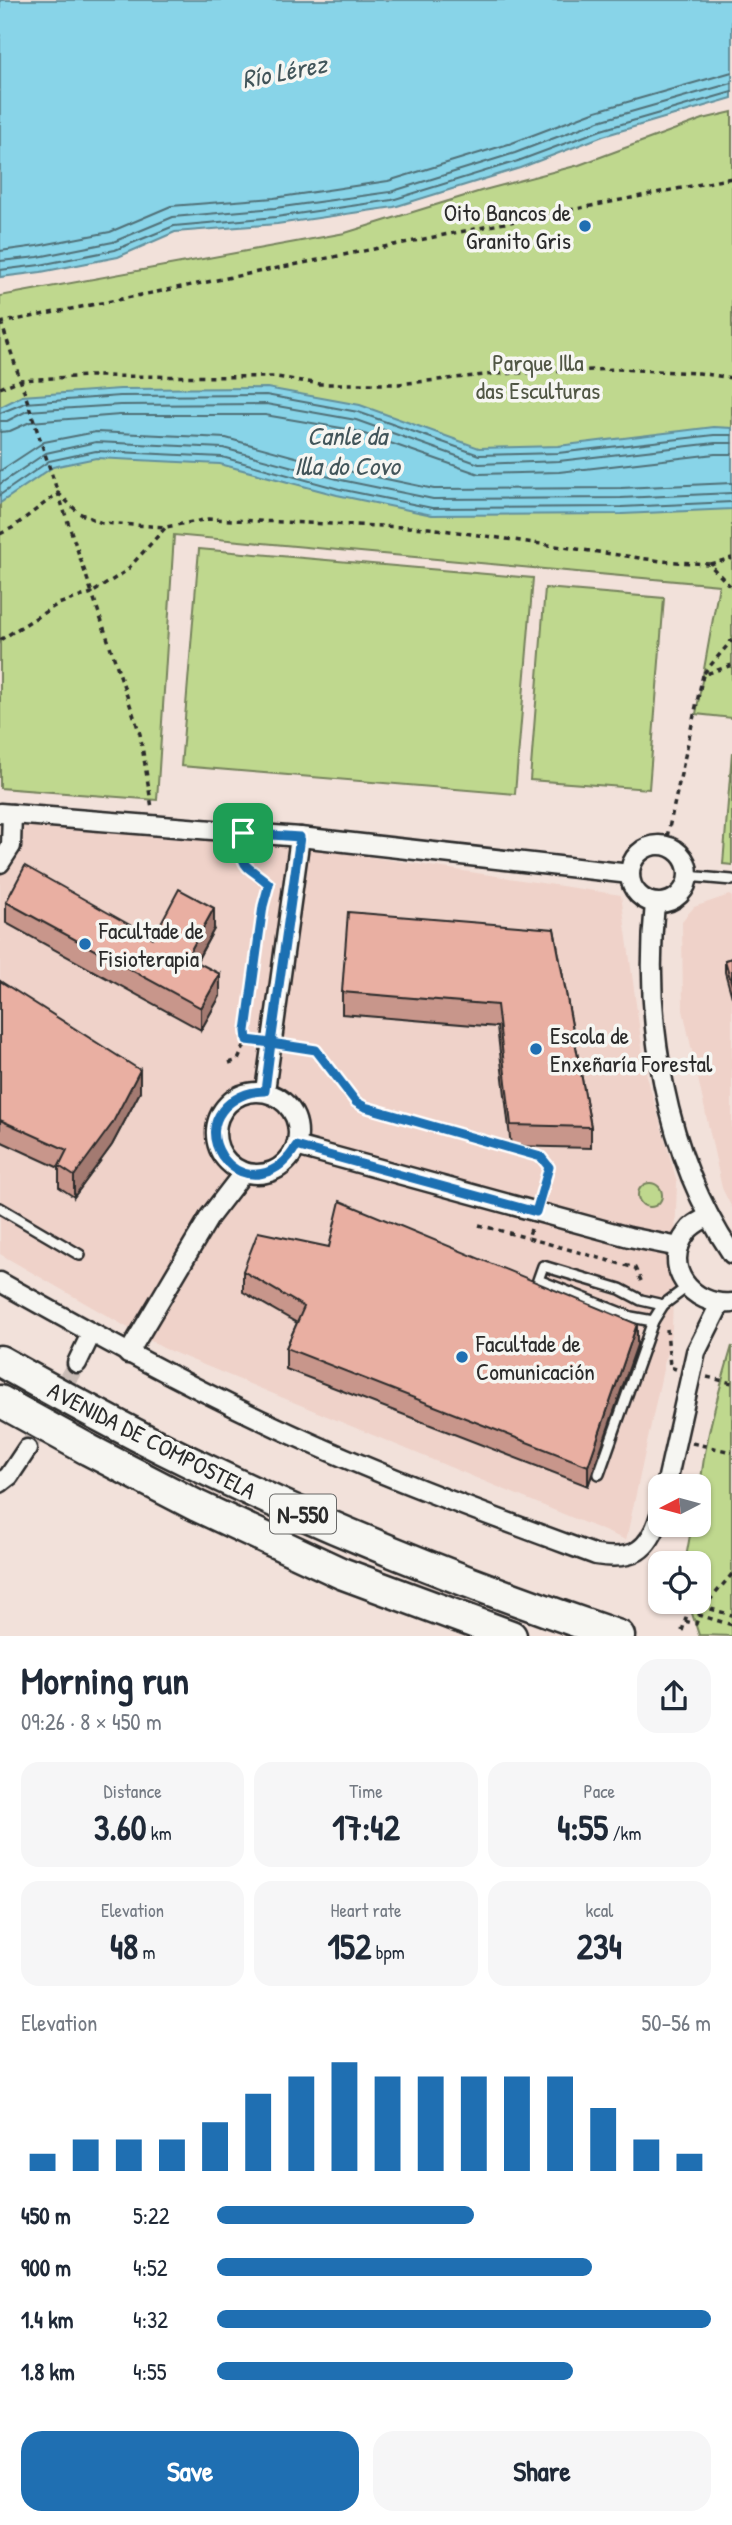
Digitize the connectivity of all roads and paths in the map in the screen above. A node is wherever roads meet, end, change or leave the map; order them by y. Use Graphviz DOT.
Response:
graph roads {
  1 [pos="732,177"];
  2 [pos="1,323"];
  3 [pos="732,378"];
  4 [pos="20,380"];
  5 [pos="0,388"];
  6 [pos="58,493"];
  7 [pos="166,527"];
  8 [pos="0,534"];
  9 [pos="732,558"];
  10 [pos="709,564"];
  11 [pos="732,588"];
  12 [pos="92,593"];
  13 [pos="0,640"];
  14 [pos="732,640"];
  15 [pos="732,666"];
  16 [pos="703,675"];
  17 [pos="6,813"];
  18 [pos="158,825"];
  19 [pos="243,833"];
  20 [pos="300,837"];
  21 [pos="665,846"];
  22 [pos="0,863"];
  23 [pos="630,874"];
  24 [pos="687,876"];
  25 [pos="732,880"];
  26 [pos="655,903"];
  27 [pos="247,1040"];
  28 [pos="271,1043"];
  29 [pos="229,1063"];
  30 [pos="265,1091"];
  31 [pos="296,1146"];
  32 [pos="244,1172"];
  33 [pos="0,1208"];
  34 [pos="536,1212"];
  35 [pos="709,1216"];
  36 [pos="479,1225"];
  37 [pos="528,1238"];
  38 [pos="679,1247"];
  39 [pos="732,1254"];
  40 [pos="80,1255"];
  41 [pos="0,1282"];
  42 [pos="687,1287"];
  43 [pos="651,1302"];
  44 [pos="726,1304"];
  45 [pos="658,1313"];
  46 [pos="91,1334"];
  47 [pos="128,1354"];
  48 [pos="0,1361"];
  49 [pos="77,1363"];
  50 [pos="692,1373"];
  51 [pos="732,1383"];
  52 [pos="0,1401"];
  53 [pos="677,1439"];
  54 [pos="27,1450"];
  55 [pos="732,1452"];
  56 [pos="599,1474"];
  57 [pos="669,1474"];
  58 [pos="0,1483"];
  59 [pos="651,1537"];
  60 [pos="732,1574"];
  61 [pos="687,1614"];
  62 [pos="732,1615"];
  63 [pos="685,1621"];
  64 [pos="732,1625"];
  65 [pos="682,1631"];
  66 [pos="511,1636"];
  67 [pos="619,1636"];
  1 -- 2 [label="path"];
  2 -- 4 [label="path"];
  3 -- 4 [label="path"];
  4 -- 5 [label="path"];
  4 -- 6 [label="path"];
  6 -- 7 [label="path"];
  6 -- 8 [label="path"];
  6 -- 12 [label="path"];
  7 -- 10 [label="path"];
  7 -- 12 [label="path"];
  9 -- 10 [label="path"];
  10 -- 11 [label="path"];
  12 -- 13 [label="path"];
  12 -- 18 [label="path"];
  14 -- 16 [label="path"];
  15 -- 16 [label="path"];
  16 -- 21 [label="path"];
  17 -- 18 [label="street"];
  17 -- 22 [label="street"];
  18 -- 19 [label="street"];
  19 -- 20 [label="street"];
  19 -- 27 [label="path"];
  20 -- 23 [label="street"];
  20 -- 28 [label="street"];
  21 -- 23 [label="street"];
  21 -- 24 [label="street"];
  23 -- 26 [label="street"];
  24 -- 25 [label="lane"];
  24 -- 26 [label="street"];
  26 -- 35 [label="street"];
  27 -- 28 [label="path"];
  27 -- 29 [label="path"];
  28 -- 30 [label="street"];
  28 -- 34 [label="path"];
  30 -- 31 [label="street"];
  30 -- 32 [label="street"];
  31 -- 32 [label="street"];
  31 -- 34 [label="street"];
  32 -- 47 [label="street"];
  33 -- 40 [label="lane"];
  34 -- 37 [label="path"];
  34 -- 38 [label="street"];
  35 -- 38 [label="street"];
  35 -- 39 [label="street"];
  36 -- 37 [label="path"];
  37 -- 43 [label="path"];
  38 -- 42 [label="street"];
  41 -- 46 [label="street"];
  42 -- 44 [label="street"];
  42 -- 45 [label="lane"];
  43 -- 45 [label="lane"];
  43 -- 45 [label="lane"];
  44 -- 50 [label="street"];
  45 -- 50 [label="path"];
  45 -- 56 [label="lane"];
  46 -- 47 [label="street"];
  46 -- 49 [label="street"];
  47 -- 59 [label="street"];
  48 -- 67 [label="highway, AVENIDA DE COMPOSTELA / N-550"];
  50 -- 51 [label="path"];
  50 -- 53 [label="street"];
  52 -- 66 [label="highway, AVENIDA DE COMPOSTELA / N-550"];
  53 -- 55 [label="path"];
  53 -- 57 [label="street"];
  54 -- 58 [label="street"];
  60 -- 62 [label="path"];
  61 -- 63 [label="path"];
  63 -- 64 [label="path"];
  63 -- 65 [label="path"];
}
